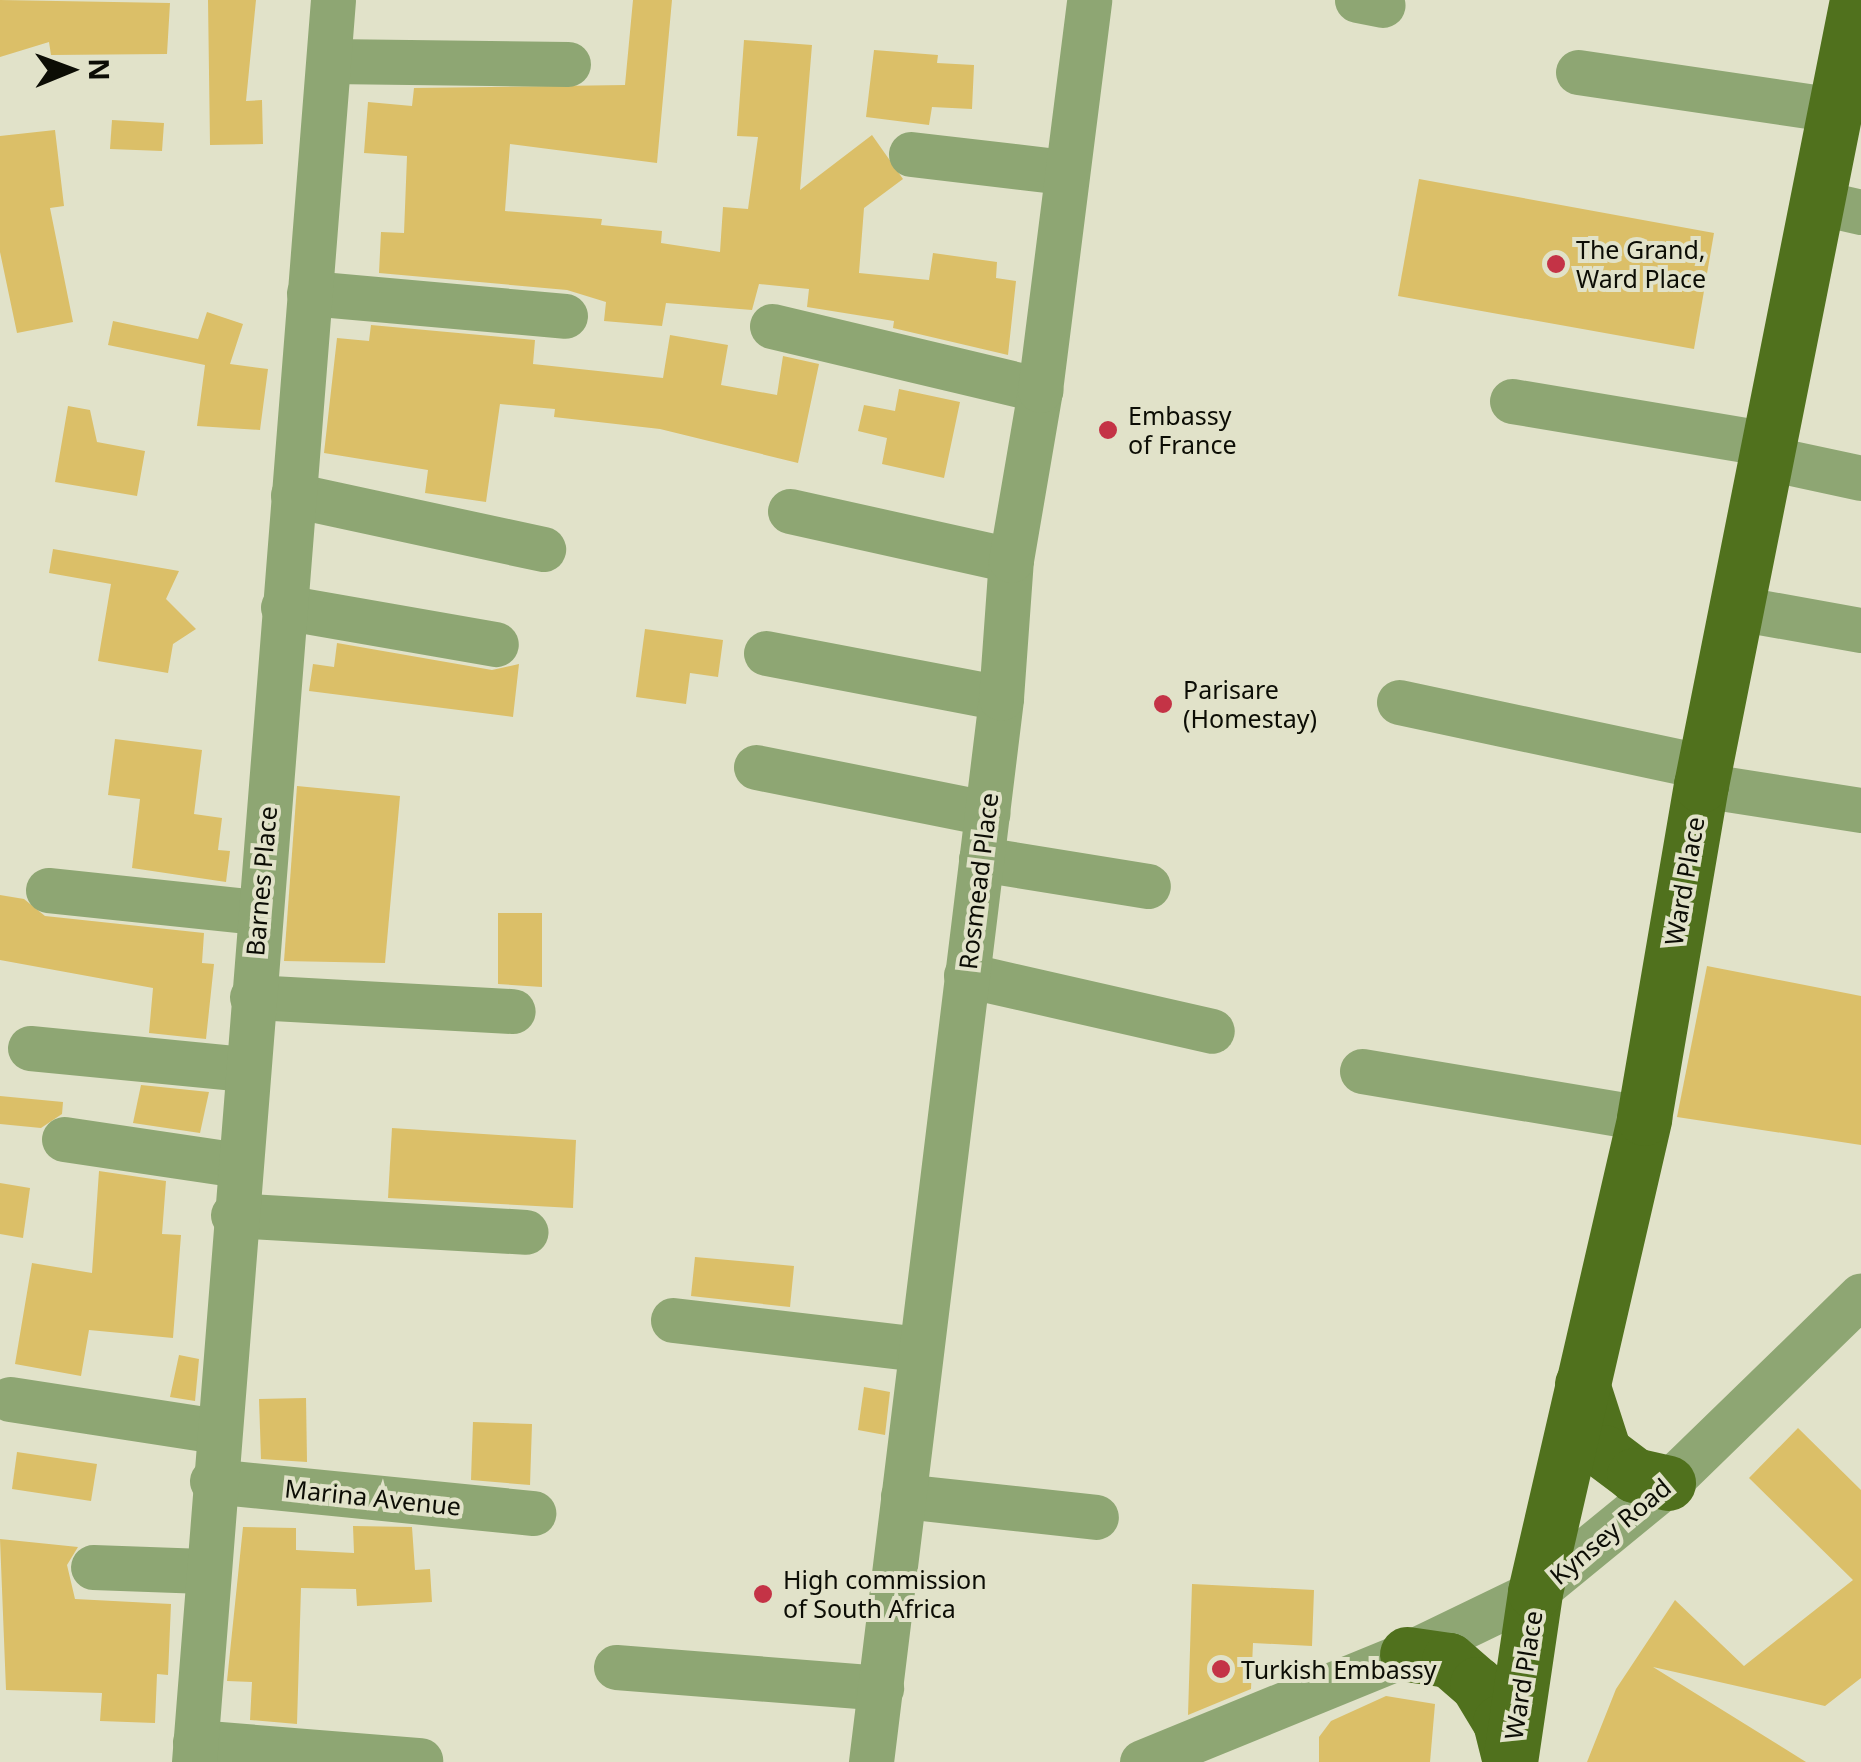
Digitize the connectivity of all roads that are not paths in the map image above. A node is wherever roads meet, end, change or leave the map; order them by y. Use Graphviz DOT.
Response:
graph roads {
  1 [pos="333,0"];
  2 [pos="1089,0"];
  3 [pos="1856,0"];
  4 [pos="328,61"];
  5 [pos="568,64"];
  6 [pos="1578,72"];
  7 [pos="1845,102"];
  8 [pos="911,154"];
  9 [pos="1065,172"];
  10 [pos="1839,207"];
  11 [pos="309,293"];
  12 [pos="564,316"];
  13 [pos="772,326"];
  14 [pos="1040,390"];
  15 [pos="1512,401"];
  16 [pos="1769,451"];
  17 [pos="1861,478"];
  18 [pos="293,496"];
  19 [pos="790,511"];
  20 [pos="543,549"];
  21 [pos="1011,560"];
  22 [pos="283,607"];
  23 [pos="1737,608"];
  24 [pos="1861,630"];
  25 [pos="496,644"];
  26 [pos="766,653"];
  27 [pos="1001,698"];
  28 [pos="1398,702"];
  29 [pos="756,767"];
  30 [pos="1702,776"];
  31 [pos="1861,810"];
  32 [pos="986,813"];
  33 [pos="981,859"];
  34 [pos="1148,886"];
  35 [pos="48,890"];
  36 [pos="258,912"];
  37 [pos="966,975"];
  38 [pos="252,997"];
  39 [pos="512,1010"];
  40 [pos="1212,1030"];
  41 [pos="30,1048"];
  42 [pos="246,1069"];
  43 [pos="1362,1071"];
  44 [pos="1644,1118"];
  45 [pos="64,1139"];
  46 [pos="237,1165"];
  47 [pos="233,1215"];
  48 [pos="526,1232"];
  49 [pos="673,1320"];
  50 [pos="1851,1324"];
  51 [pos="920,1349"];
  52 [pos="1582,1384"];
  53 [pos="10,1399"];
  54 [pos="216,1431"];
  55 [pos="212,1480"];
  56 [pos="1668,1484"];
  57 [pos="903,1496"];
  58 [pos="533,1513"];
  59 [pos="1096,1517"];
  60 [pos="94,1567"];
  61 [pos="204,1571"];
  62 [pos="1535,1592"];
  63 [pos="1407,1654"];
  64 [pos="616,1666"];
  65 [pos="881,1688"];
  66 [pos="194,1752"];
  67 [pos="420,1760"];
  68 [pos="871,1762"];
  69 [pos="1142,1762"];
  70 [pos="1510,1762"];
  1 -- 4 [label="street, Barnes Place"];
  2 -- 9 [label="street, Rosmead Place"];
  3 -- 7 [label="main road, Ward Place"];
  4 -- 5 [label="street"];
  4 -- 11 [label="street, Barnes Place"];
  6 -- 7 [label="street"];
  7 -- 10 [label="main road, Ward Place"];
  8 -- 9 [label="street"];
  9 -- 14 [label="street, Rosmead Place"];
  10 -- 16 [label="main road, Ward Place"];
  11 -- 12 [label="street"];
  11 -- 18 [label="street, Barnes Place"];
  13 -- 14 [label="street"];
  14 -- 21 [label="street, Rosmead Place"];
  15 -- 16 [label="street"];
  16 -- 17 [label="street"];
  16 -- 23 [label="main road, Ward Place"];
  18 -- 20 [label="street"];
  18 -- 22 [label="street, Barnes Place"];
  19 -- 21 [label="street"];
  21 -- 27 [label="street, Rosmead Place"];
  22 -- 25 [label="street"];
  22 -- 36 [label="street, Barnes Place"];
  23 -- 24 [label="street"];
  23 -- 30 [label="main road, Ward Place"];
  26 -- 27 [label="street"];
  27 -- 32 [label="street, Rosmead Place"];
  28 -- 30 [label="street"];
  29 -- 32 [label="street"];
  30 -- 31 [label="street"];
  30 -- 44 [label="main road, Ward Place"];
  32 -- 33 [label="street, Rosmead Place"];
  33 -- 34 [label="street"];
  33 -- 37 [label="street, Rosmead Place"];
  35 -- 36 [label="street"];
  36 -- 38 [label="street, Barnes Place"];
  37 -- 40 [label="street"];
  37 -- 51 [label="street, Rosmead Place"];
  38 -- 39 [label="street"];
  38 -- 42 [label="street, Barnes Place"];
  41 -- 42 [label="street"];
  42 -- 46 [label="street, Barnes Place"];
  43 -- 44 [label="street"];
  44 -- 52 [label="main road, Ward Place"];
  45 -- 46 [label="street"];
  46 -- 47 [label="street, Barnes Place"];
  47 -- 48 [label="street"];
  47 -- 54 [label="street, Barnes Place"];
  49 -- 51 [label="street"];
  50 -- 56 [label="street, Kynsey Road"];
  51 -- 57 [label="street, Rosmead Place"];
  52 -- 56 [label="main road"];
  52 -- 62 [label="main road, Ward Place"];
  53 -- 54 [label="street"];
  54 -- 55 [label="street, Barnes Place"];
  55 -- 58 [label="street, Marina Avenue"];
  55 -- 61 [label="street, Barnes Place"];
  56 -- 62 [label="street, Kynsey Road"];
  57 -- 59 [label="street"];
  57 -- 65 [label="street, Rosmead Place"];
  60 -- 61 [label="street"];
  61 -- 66 [label="street, Barnes Place"];
  62 -- 63 [label="street, Kynsey Road"];
  62 -- 70 [label="main road, Ward Place"];
  63 -- 69 [label="street, Kynsey Road"];
  63 -- 70 [label="main road"];
  64 -- 65 [label="street"];
  65 -- 68 [label="street, Rosmead Place"];
  66 -- 67 [label="street"];
}
